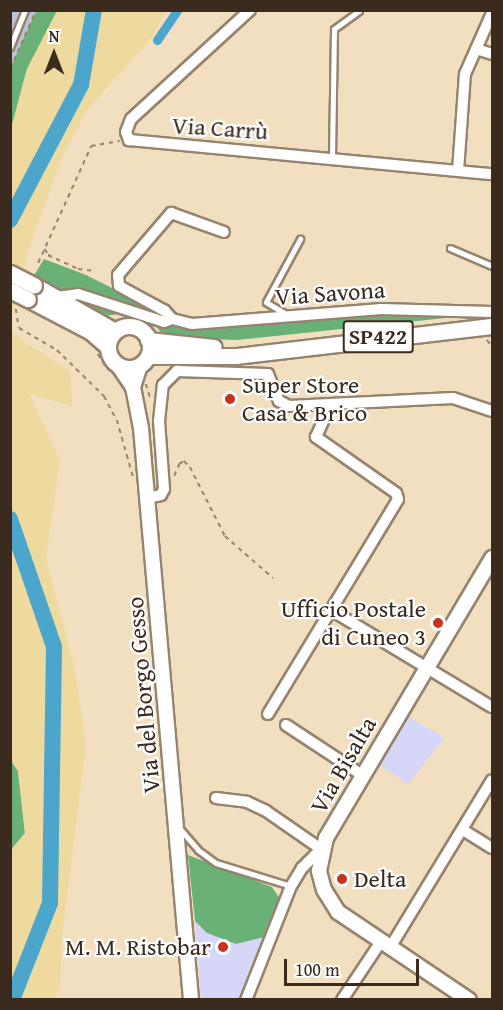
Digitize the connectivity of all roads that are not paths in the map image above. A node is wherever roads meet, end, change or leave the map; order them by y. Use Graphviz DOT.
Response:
graph roads {
  1 [pos="25,10"];
  2 [pos="250,10"];
  3 [pos="359,11"];
  4 [pos="492,13"];
  5 [pos="10,47"];
  6 [pos="476,49"];
  7 [pos="492,54"];
  8 [pos="332,157"];
  9 [pos="458,171"];
  10 [pos="492,174"];
  11 [pos="224,232"];
  12 [pos="300,238"];
  13 [pos="450,248"];
  14 [pos="492,266"];
  15 [pos="10,273"];
  16 [pos="10,290"];
  17 [pos="57,297"];
  18 [pos="26,298"];
  19 [pos="286,314"];
  20 [pos="172,319"];
  21 [pos="491,326"];
  22 [pos="115,331"];
  23 [pos="148,340"];
  24 [pos="100,346"];
  25 [pos="264,351"];
  26 [pos="144,361"];
  27 [pos="113,368"];
  28 [pos="133,387"];
  29 [pos="330,406"];
  30 [pos="492,411"];
  31 [pos="147,495"];
  32 [pos="492,558"];
  33 [pos="331,610"];
  34 [pos="426,666"];
  35 [pos="492,707"];
  36 [pos="268,714"];
  37 [pos="286,725"];
  38 [pos="362,775"];
  39 [pos="492,780"];
  40 [pos="216,798"];
  41 [pos="177,825"];
  42 [pos="463,830"];
  43 [pos="492,848"];
  44 [pos="321,849"];
  45 [pos="291,886"];
  46 [pos="386,943"];
  47 [pos="191,999"];
  48 [pos="246,999"];
  49 [pos="342,999"];
  50 [pos="468,999"];
  1 -- 5 [label="lane"];
  2 -- 8 [label="street, Via Carrù"];
  3 -- 8 [label="lane"];
  4 -- 6 [label="street"];
  6 -- 7 [label="street"];
  6 -- 9 [label="street"];
  8 -- 9 [label="street, Via Carrù"];
  9 -- 10 [label="street, Via Carrù"];
  11 -- 20 [label="street, Via Savona"];
  12 -- 19 [label="lane"];
  13 -- 14 [label="lane"];
  15 -- 18 [label="main road, Via Savona, bridge"];
  16 -- 18 [label="main road, Via Savona, bridge"];
  17 -- 18 [label="main road, Via Savona"];
  17 -- 20 [label="street, Via Savona"];
  17 -- 22 [label="main road, Via Savona"];
  18 -- 24 [label="main road, Via Savona"];
  19 -- 20 [label="street, Via Savona"];
  19 -- 21 [label="street, Via Savona"];
  21 -- 25 [label="main road, Via Savona / SP422"];
  22 -- 23 [label="main road, Via Savona"];
  22 -- 24 [label="main road"];
  23 -- 25 [label="main road, Via Savona / SP422"];
  23 -- 26 [label="main road"];
  24 -- 27 [label="main road"];
  25 -- 26 [label="main road, Via Savona / SP422"];
  26 -- 27 [label="main road, Via Savona"];
  26 -- 28 [label="main road, Via del Borgo Gesso"];
  27 -- 28 [label="main road, Via del Borgo Gesso"];
  28 -- 31 [label="main road, Via del Borgo Gesso"];
  29 -- 30 [label="street"];
  29 -- 31 [label="street"];
  29 -- 33 [label="street"];
  31 -- 41 [label="main road, Via del Borgo Gesso"];
  32 -- 34 [label="main road, Via Bisalta"];
  33 -- 34 [label="street"];
  33 -- 36 [label="street"];
  34 -- 35 [label="street"];
  34 -- 38 [label="main road, Via Bisalta"];
  37 -- 38 [label="street"];
  38 -- 44 [label="main road, Via Bisalta"];
  39 -- 42 [label="street"];
  40 -- 44 [label="street"];
  41 -- 45 [label="lane"];
  41 -- 47 [label="main road, Via del Borgo Gesso"];
  42 -- 43 [label="street"];
  42 -- 46 [label="street"];
  44 -- 45 [label="street, Via Bisalta"];
  44 -- 46 [label="main road"];
  45 -- 48 [label="street, Via Bisalta"];
  46 -- 49 [label="street"];
  46 -- 50 [label="main road"];
}
